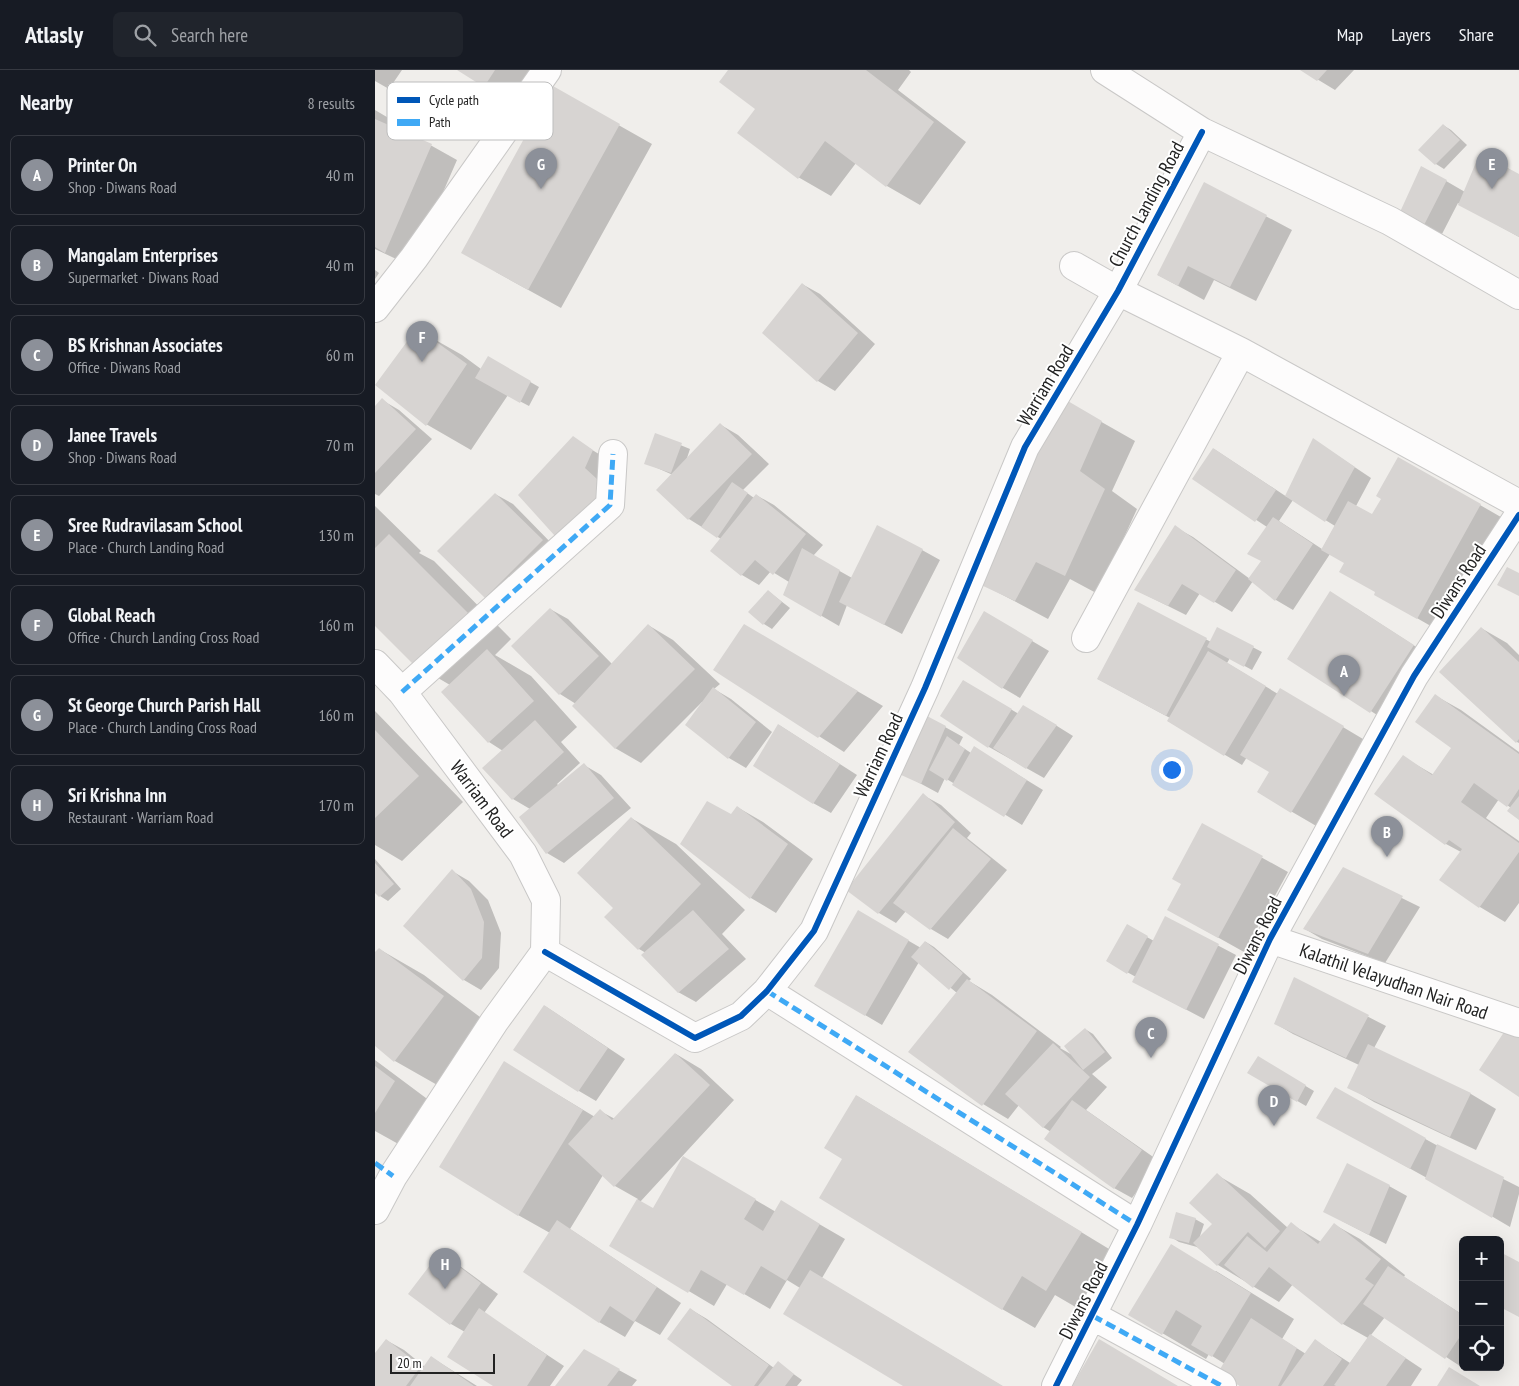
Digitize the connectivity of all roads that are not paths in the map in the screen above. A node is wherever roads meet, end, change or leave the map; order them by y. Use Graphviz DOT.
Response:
graph roads {
  1 [pos="547,70"];
  2 [pos="1105,70"];
  3 [pos="539,82"];
  4 [pos="1202,132"];
  5 [pos="498,140"];
  6 [pos="1074,266"];
  7 [pos="1118,291"];
  8 [pos="1519,295"];
  9 [pos="375,308"];
  10 [pos="1241,352"];
  11 [pos="613,454"];
  12 [pos="1519,504"];
  13 [pos="1519,515"];
  14 [pos="1086,638"];
  15 [pos="375,664"];
  16 [pos="401,692"];
  17 [pos="1270,939"];
  18 [pos="545,952"];
  19 [pos="767,991"];
  20 [pos="1519,1023"];
  21 [pos="384,1169"];
  22 [pos="375,1210"];
  23 [pos="1137,1225"];
  24 [pos="1093,1316"];
  25 [pos="1056,1386"];
  26 [pos="1222,1386"];
  1 -- 3 [label="street"];
  2 -- 4 [label="street, Church Landing Road"];
  4 -- 7 [label="street, Church Landing Road"];
  4 -- 8 [label="street, Church Landing Road"];
  5 -- 9 [label="street"];
  6 -- 7 [label="street"];
  7 -- 10 [label="street, Church Landing Road"];
  7 -- 19 [label="street, Warriam Road"];
  10 -- 12 [label="street, Church Landing Road"];
  10 -- 14 [label="street"];
  11 -- 16 [label="street"];
  13 -- 17 [label="street, Diwans Road"];
  15 -- 16 [label="street, Warriam Road"];
  16 -- 18 [label="street, Warriam Road"];
  17 -- 20 [label="street, Kalathil Velayudhan Nair Road"];
  17 -- 23 [label="street, Diwans Road"];
  18 -- 19 [label="street, Warriam Road"];
  18 -- 21 [label="street"];
  19 -- 23 [label="street"];
  21 -- 22 [label="street"];
  23 -- 24 [label="street, Diwans Road"];
  24 -- 25 [label="street, Diwans Road"];
  24 -- 26 [label="street"];
}
